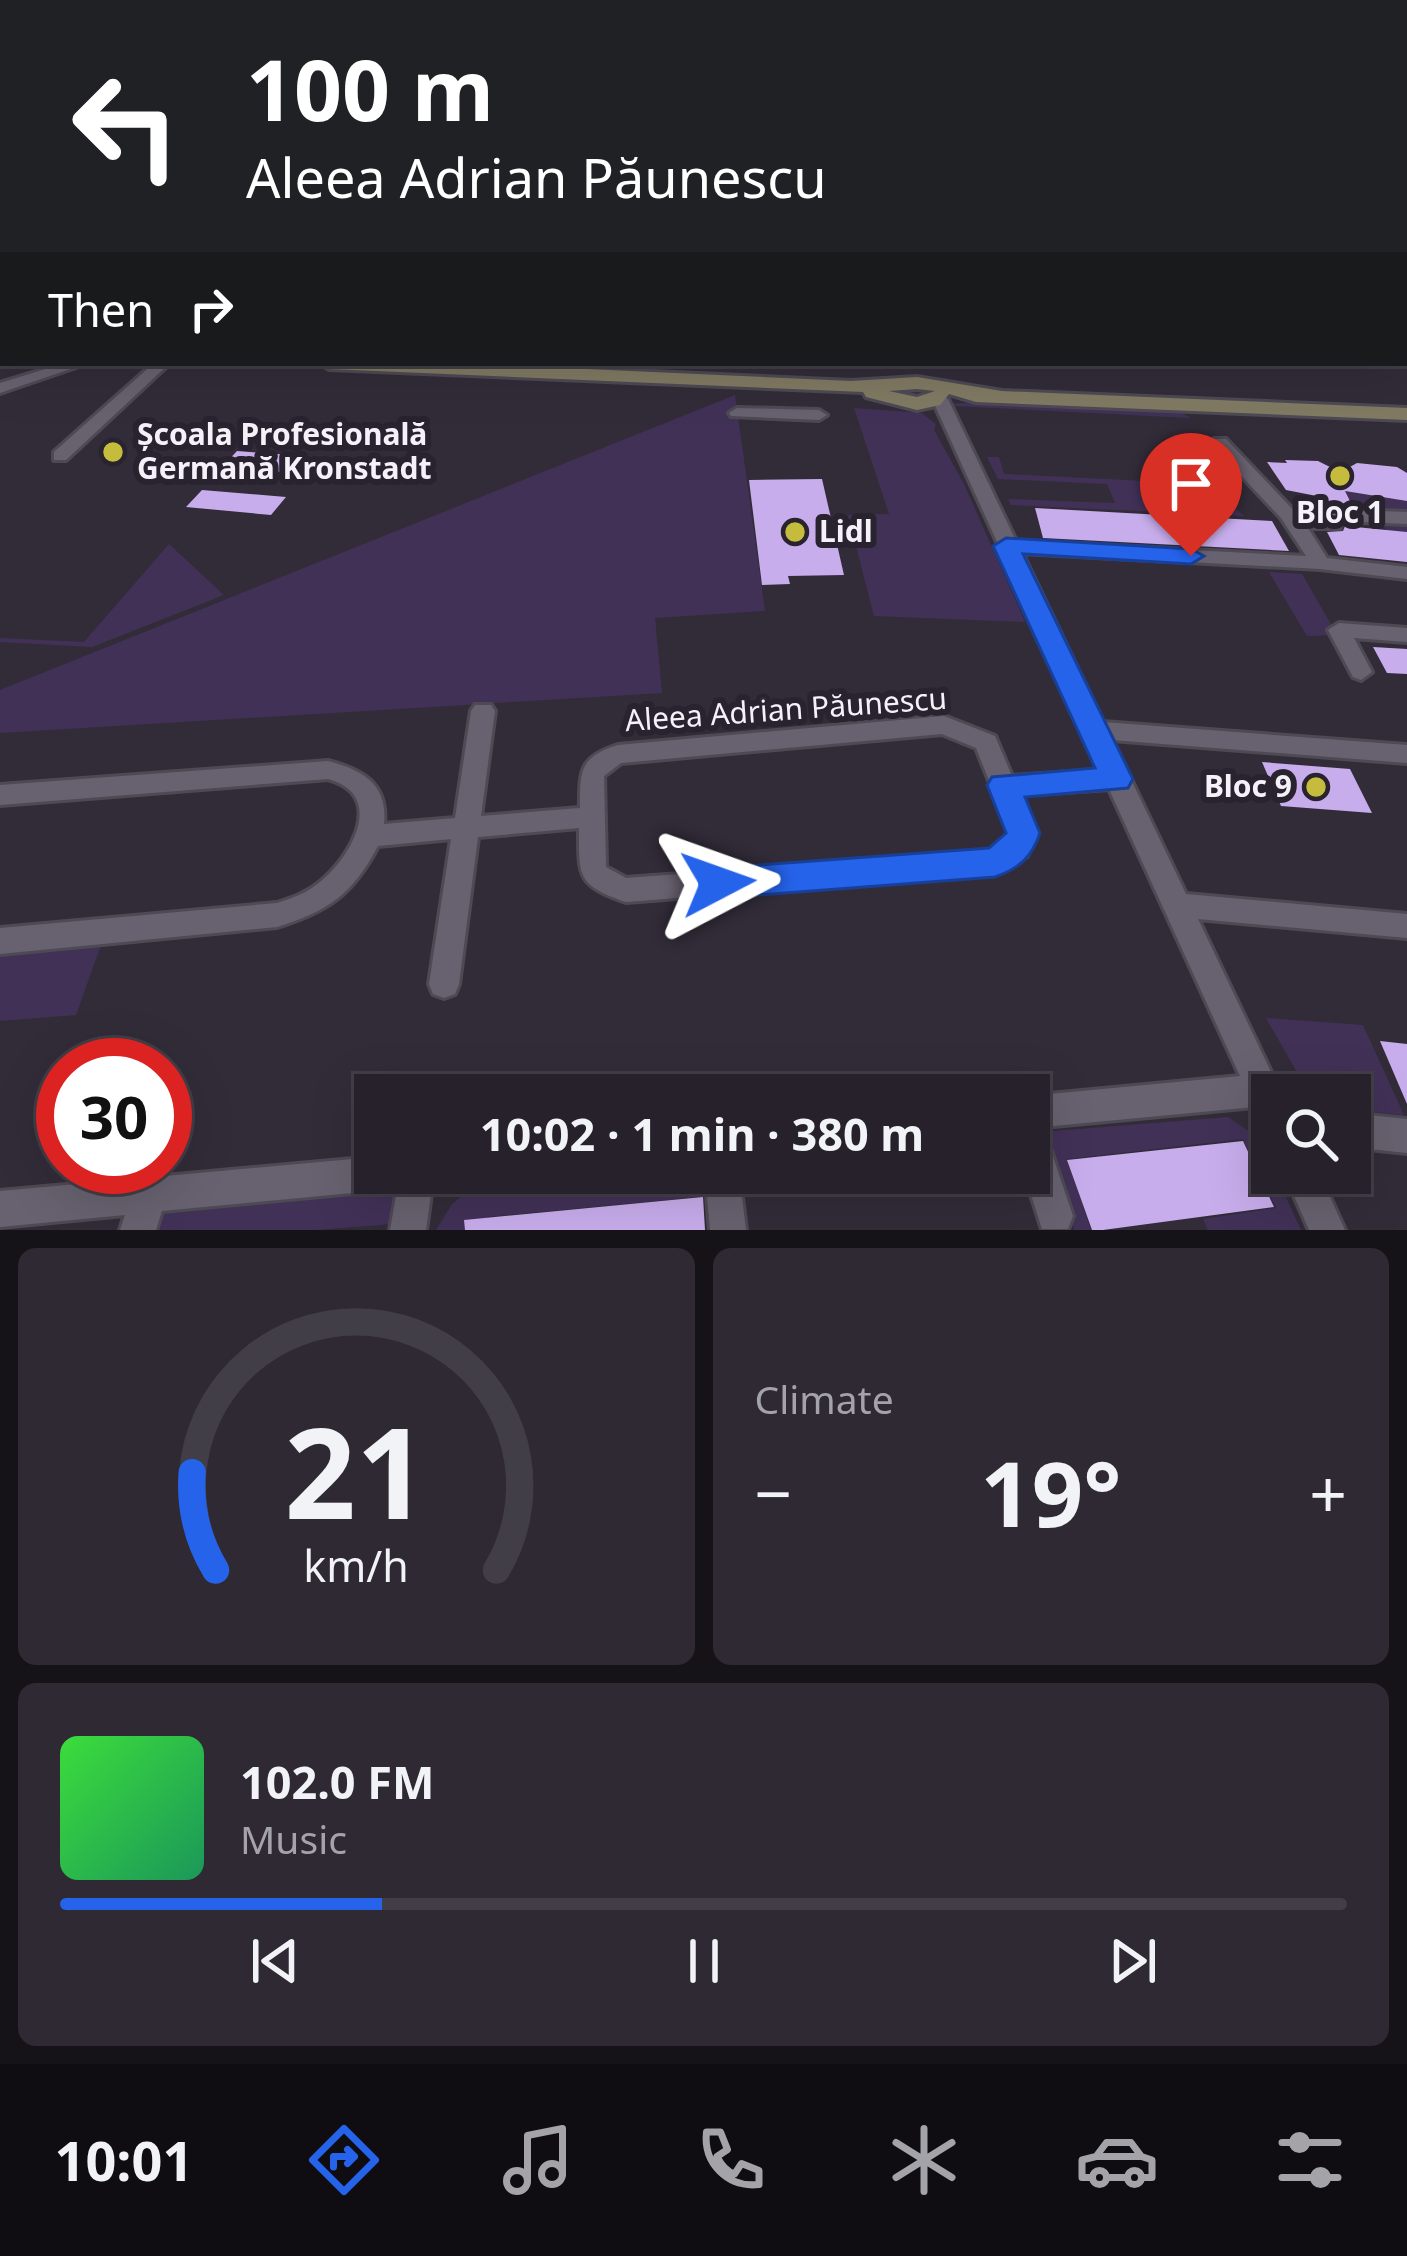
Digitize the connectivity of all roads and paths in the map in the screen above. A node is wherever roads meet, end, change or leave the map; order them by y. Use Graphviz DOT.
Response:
graph roads {
  1 [pos="71,366"];
  2 [pos="160,366"];
  3 [pos="392,366"];
  4 [pos="0,388"];
  5 [pos="925,398"];
  6 [pos="737,412"];
  7 [pos="1403,412"];
  8 [pos="819,415"];
  9 [pos="1220,443"];
  10 [pos="60,455"];
  11 [pos="1407,518"];
  12 [pos="1299,522"];
  13 [pos="1006,546"];
  14 [pos="1320,563"];
  15 [pos="1407,574"];
  16 [pos="1407,635"];
  17 [pos="1361,672"];
  18 [pos="483,711"];
  19 [pos="1093,730"];
  20 [pos="1407,754"];
  21 [pos="1116,779"];
  22 [pos="1004,785"];
  23 [pos="0,795"];
  24 [pos="592,817"];
  25 [pos="466,830"];
  26 [pos="370,836"];
  27 [pos="1175,905"];
  28 [pos="1407,926"];
  29 [pos="0,940"];
  30 [pos="444,984"];
  31 [pos="1255,1074"];
  32 [pos="1251,1101"];
  33 [pos="1050,1111"];
  34 [pos="1371,1132"];
  35 [pos="1407,1136"];
  36 [pos="354,1176"];
  37 [pos="414,1194"];
  38 [pos="724,1194"];
  39 [pos="1048,1194"];
  40 [pos="1311,1194"];
  41 [pos="149,1195"];
  42 [pos="0,1209"];
  43 [pos="1055,1216"];
  44 [pos="138,1230"];
  45 [pos="408,1230"];
  46 [pos="728,1230"];
  47 [pos="1328,1230"];
  1 -- 4 [label="street"];
  2 -- 10 [label="street"];
  3 -- 5 [label="main road"];
  5 -- 7 [label="main road"];
  5 -- 13 [label="street"];
  6 -- 8 [label="street"];
  9 -- 12 [label="street"];
  11 -- 12 [label="street"];
  12 -- 14 [label="street"];
  13 -- 14 [label="street"];
  13 -- 19 [label="street"];
  14 -- 15 [label="street"];
  16 -- 17 [label="street"];
  18 -- 25 [label="street"];
  19 -- 20 [label="street"];
  19 -- 21 [label="street"];
  21 -- 22 [label="street"];
  21 -- 27 [label="street"];
  22 -- 24 [label="street, Aleea Adrian Păunescu"];
  22 -- 24 [label="street, Aleea Adrian Păunescu"];
  23 -- 26 [label="street"];
  24 -- 25 [label="street"];
  25 -- 26 [label="street"];
  25 -- 30 [label="street"];
  26 -- 29 [label="street"];
  27 -- 28 [label="street"];
  27 -- 31 [label="street"];
  32 -- 33 [label="street"];
  34 -- 35 [label="street"];
  36 -- 41 [label="street"];
  37 -- 45 [label="street"];
  38 -- 46 [label="street"];
  39 -- 43 [label="street"];
  40 -- 47 [label="street"];
  41 -- 42 [label="street"];
  41 -- 44 [label="street"];
}
